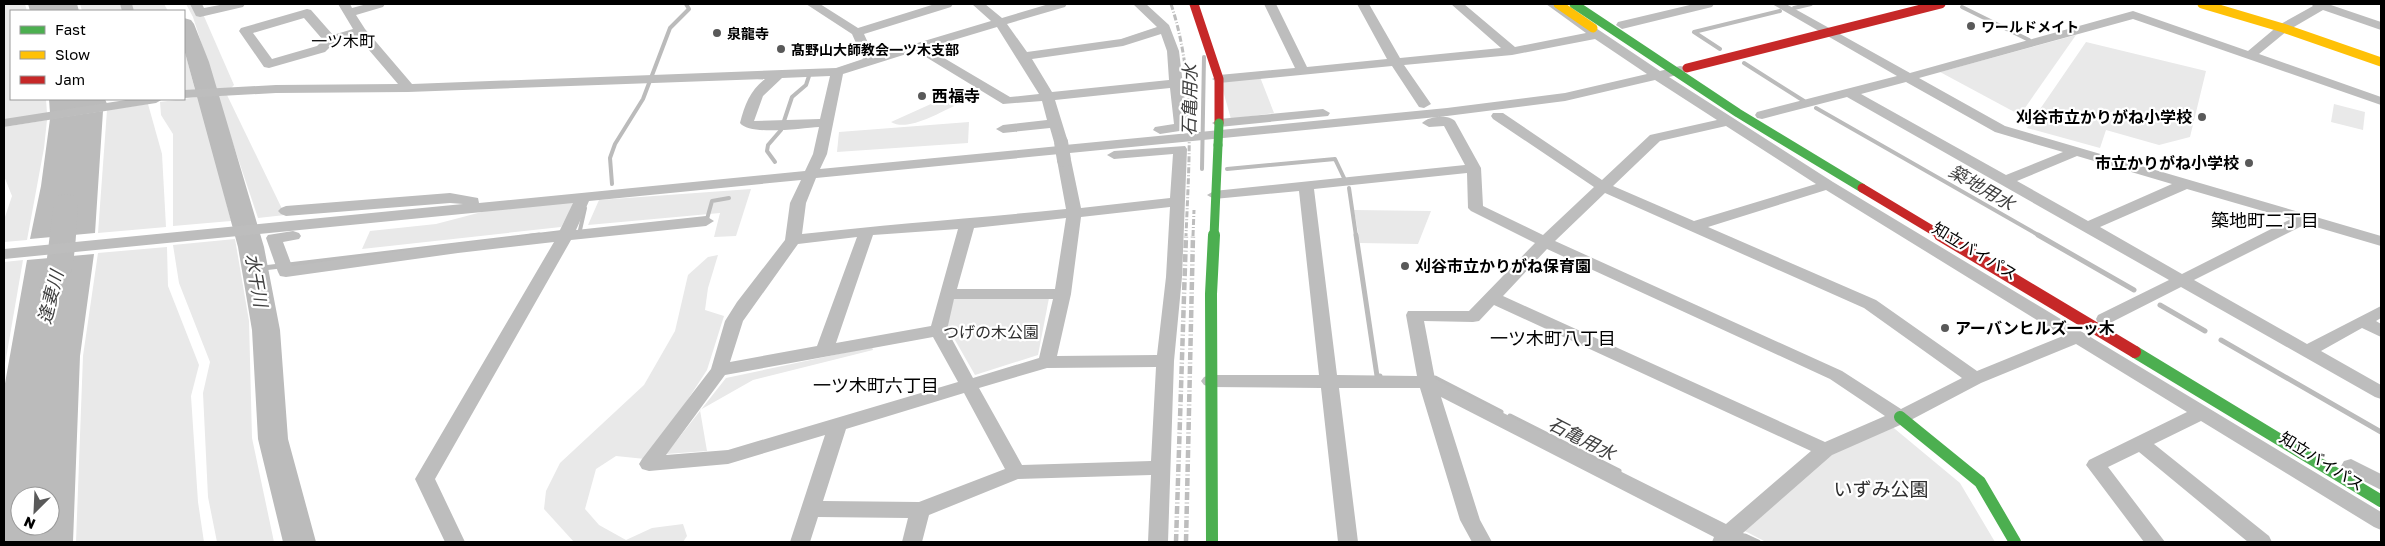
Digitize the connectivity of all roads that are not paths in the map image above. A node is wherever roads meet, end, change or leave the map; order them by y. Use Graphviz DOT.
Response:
graph roads {
  1 [pos="196,4"];
  2 [pos="379,4"];
  3 [pos="812,4"];
  4 [pos="947,4"];
  5 [pos="978,4"];
  6 [pos="1060,4"];
  7 [pos="1139,4"];
  8 [pos="1194,4"];
  9 [pos="1270,4"];
  10 [pos="1363,4"];
  11 [pos="1457,4"];
  12 [pos="1552,4"];
  13 [pos="1558,4"];
  14 [pos="1574,4"];
  15 [pos="1591,4"];
  16 [pos="1708,4"];
  17 [pos="1778,4"];
  18 [pos="1941,4"];
  19 [pos="2202,4"];
  20 [pos="1693,5"];
  21 [pos="2319,5"];
  22 [pos="235,7"];
  23 [pos="346,8"];
  24 [pos="1000,22"];
  25 [pos="1622,25"];
  26 [pos="2381,26"];
  27 [pos="1165,28"];
  28 [pos="2284,28"];
  29 [pos="360,31"];
  30 [pos="857,32"];
  31 [pos="1830,32"];
  32 [pos="1596,35"];
  33 [pos="330,40"];
  34 [pos="917,47"];
  35 [pos="1512,51"];
  36 [pos="2250,55"];
  37 [pos="1024,56"];
  38 [pos="870,61"];
  39 [pos="2381,62"];
  40 [pos="1396,63"];
  41 [pos="1687,68"];
  42 [pos="1304,71"];
  43 [pos="837,72"];
  44 [pos="778,75"];
  45 [pos="1658,76"];
  46 [pos="1909,77"];
  47 [pos="1220,79"];
  48 [pos="1176,83"];
  49 [pos="408,88"];
  50 [pos="1848,92"];
  51 [pos="185,94"];
  52 [pos="1047,95"];
  53 [pos="1565,98"];
  54 [pos="2381,101"];
  55 [pos="1424,104"];
  56 [pos="155,106"];
  57 [pos="1762,115"];
  58 [pos="1498,116"];
  59 [pos="1448,121"];
  60 [pos="1729,121"];
  61 [pos="4,123"];
  62 [pos="826,123"];
  63 [pos="1056,123"];
  64 [pos="1219,123"];
  65 [pos="1003,129"];
  66 [pos="1061,142"];
  67 [pos="1218,145"];
  68 [pos="2074,152"];
  69 [pos="1064,160"];
  70 [pos="1474,168"];
  71 [pos="813,174"];
  72 [pos="2006,180"];
  73 [pos="2185,184"];
  74 [pos="1828,185"];
  75 [pos="1306,187"];
  76 [pos="1605,188"];
  77 [pos="1214,196"];
  78 [pos="584,197"];
  79 [pos="1177,202"];
  80 [pos="495,204"];
  81 [pos="286,211"];
  82 [pos="1074,213"];
  83 [pos="2304,219"];
  84 [pos="706,221"];
  85 [pos="967,224"];
  86 [pos="1695,226"];
  87 [pos="2088,227"];
  88 [pos="867,231"];
  89 [pos="565,237"];
  90 [pos="793,240"];
  91 [pos="2381,241"];
  92 [pos="1545,242"];
  93 [pos="4,254"];
  94 [pos="2181,281"];
  95 [pos="946,294"];
  96 [pos="1063,294"];
  97 [pos="1492,297"];
  98 [pos="2381,311"];
  99 [pos="2104,319"];
  100 [pos="2362,321"];
  101 [pos="938,330"];
  102 [pos="2381,331"];
  103 [pos="2077,337"];
  104 [pos="2307,350"];
  105 [pos="824,351"];
  106 [pos="1165,361"];
  107 [pos="1046,362"];
  108 [pos="719,370"];
  109 [pos="1976,379"];
  110 [pos="1328,381"];
  111 [pos="1210,382"];
  112 [pos="1427,382"];
  113 [pos="968,384"];
  114 [pos="2381,393"];
  115 [pos="2203,412"];
  116 [pos="1900,417"];
  117 [pos="838,424"];
  118 [pos="2140,443"];
  119 [pos="1825,450"];
  120 [pos="1162,468"];
  121 [pos="1016,472"];
  122 [pos="2381,483"];
  123 [pos="2381,501"];
  124 [pos="811,509"];
  125 [pos="920,510"];
  126 [pos="2381,517"];
  127 [pos="2381,522"];
  128 [pos="1730,540"];
  129 [pos="455,542"];
  130 [pos="800,542"];
  131 [pos="912,542"];
  132 [pos="1158,542"];
  133 [pos="1212,542"];
  134 [pos="1348,542"];
  135 [pos="1482,542"];
  136 [pos="2015,542"];
  137 [pos="2155,542"];
  138 [pos="2262,542"];
  1 -- 22 [label="street"];
  2 -- 23 [label="street"];
  3 -- 30 [label="street"];
  4 -- 30 [label="street"];
  5 -- 24 [label="street"];
  6 -- 24 [label="street"];
  7 -- 27 [label="street"];
  8 -- 47 [label="main road"];
  9 -- 42 [label="street"];
  10 -- 40 [label="street"];
  11 -- 35 [label="street"];
  12 -- 32 [label="street"];
  13 -- 126 [label="main road, 知立バイパス"];
  14 -- 123 [label="main road, 知立バイパス, bridge"];
  15 -- 25 [label="street"];
  16 -- 20 [label="street"];
  17 -- 31 [label="street"];
  18 -- 31 [label="main road"];
  19 -- 28 [label="main road"];
  20 -- 25 [label="street"];
  21 -- 26 [label="street"];
  21 -- 28 [label="street"];
  23 -- 29 [label="street"];
  24 -- 34 [label="street"];
  24 -- 37 [label="street"];
  25 -- 41 [label="street"];
  27 -- 37 [label="street"];
  27 -- 48 [label="street"];
  28 -- 36 [label="street"];
  28 -- 39 [label="main road"];
  29 -- 33 [label="street"];
  29 -- 49 [label="street"];
  30 -- 38 [label="street"];
  31 -- 41 [label="main road"];
  31 -- 46 [label="street"];
  32 -- 35 [label="street"];
  32 -- 45 [label="street"];
  33 -- 33 [label="street"];
  34 -- 38 [label="street"];
  34 -- 52 [label="street"];
  35 -- 40 [label="street"];
  36 -- 46 [label="street"];
  36 -- 54 [label="street"];
  37 -- 52 [label="street"];
  38 -- 43 [label="street"];
  40 -- 42 [label="street"];
  40 -- 55 [label="street"];
  41 -- 45 [label="street"];
  41 -- 57 [label="street"];
  42 -- 47 [label="street"];
  43 -- 44 [label="street"];
  43 -- 62 [label="street"];
  44 -- 49 [label="street"];
  44 -- 62 [label="street"];
  45 -- 53 [label="street"];
  45 -- 60 [label="street"];
  46 -- 50 [label="street"];
  46 -- 68 [label="street"];
  47 -- 64 [label="main road"];
  48 -- 52 [label="street"];
  48 -- 66 [label="street"];
  49 -- 51 [label="street"];
  50 -- 57 [label="street"];
  50 -- 72 [label="street"];
  52 -- 63 [label="street"];
  53 -- 55 [label="street"];
  53 -- 58 [label="street"];
  53 -- 71 [label="street"];
  55 -- 64 [label="street"];
  56 -- 61 [label="street"];
  57 -- 99 [label="street"];
  58 -- 59 [label="street"];
  58 -- 76 [label="street"];
  59 -- 67 [label="street"];
  59 -- 70 [label="street"];
  60 -- 74 [label="street"];
  60 -- 76 [label="street"];
  62 -- 71 [label="street"];
  63 -- 65 [label="street"];
  63 -- 66 [label="street"];
  64 -- 67 [label="main road, bridge"];
  66 -- 69 [label="street, bridge"];
  66 -- 71 [label="street"];
  67 -- 77 [label="main road"];
  68 -- 72 [label="street"];
  68 -- 73 [label="street"];
  69 -- 71 [label="street"];
  69 -- 79 [label="street"];
  69 -- 82 [label="street"];
  70 -- 75 [label="street"];
  70 -- 92 [label="street"];
  71 -- 78 [label="street"];
  71 -- 90 [label="street"];
  72 -- 87 [label="street"];
  73 -- 83 [label="street"];
  73 -- 87 [label="street"];
  74 -- 86 [label="street"];
  74 -- 103 [label="street"];
  75 -- 77 [label="street"];
  75 -- 110 [label="street"];
  76 -- 86 [label="street"];
  76 -- 92 [label="street"];
  77 -- 111 [label="main road"];
  78 -- 80 [label="street"];
  78 -- 89 [label="street"];
  79 -- 82 [label="street"];
  79 -- 106 [label="street"];
  80 -- 81 [label="street"];
  80 -- 89 [label="street"];
  80 -- 93 [label="street"];
  82 -- 85 [label="street"];
  82 -- 96 [label="street"];
  83 -- 91 [label="street"];
  83 -- 94 [label="street"];
  84 -- 89 [label="street"];
  85 -- 88 [label="street"];
  85 -- 95 [label="street"];
  86 -- 109 [label="street"];
  87 -- 94 [label="street"];
  88 -- 90 [label="street"];
  88 -- 105 [label="street"];
  89 -- 129 [label="street"];
  90 -- 108 [label="street"];
  92 -- 97 [label="street"];
  92 -- 116 [label="street"];
  94 -- 99 [label="street"];
  94 -- 104 [label="street"];
  95 -- 96 [label="street"];
  95 -- 101 [label="street"];
  96 -- 107 [label="street"];
  97 -- 112 [label="street"];
  97 -- 119 [label="street"];
  98 -- 100 [label="street"];
  99 -- 122 [label="street"];
  100 -- 102 [label="street"];
  100 -- 104 [label="street"];
  101 -- 105 [label="street"];
  101 -- 113 [label="street"];
  103 -- 109 [label="street"];
  103 -- 115 [label="street"];
  104 -- 114 [label="street"];
  105 -- 108 [label="street"];
  106 -- 107 [label="street"];
  106 -- 120 [label="street"];
  107 -- 113 [label="street"];
  108 -- 117 [label="street"];
  109 -- 116 [label="street"];
  110 -- 111 [label="street"];
  110 -- 112 [label="street"];
  110 -- 134 [label="street"];
  111 -- 133 [label="main road"];
  112 -- 128 [label="street"];
  112 -- 135 [label="street"];
  113 -- 117 [label="street"];
  113 -- 121 [label="street"];
  115 -- 118 [label="street"];
  115 -- 127 [label="street"];
  116 -- 119 [label="street"];
  116 -- 136 [label="main road"];
  117 -- 124 [label="street"];
  118 -- 137 [label="street"];
  118 -- 138 [label="street"];
  119 -- 128 [label="street"];
  120 -- 121 [label="street"];
  120 -- 132 [label="street"];
  121 -- 125 [label="street"];
  124 -- 125 [label="street"];
  124 -- 130 [label="street"];
  125 -- 131 [label="street"];
}
